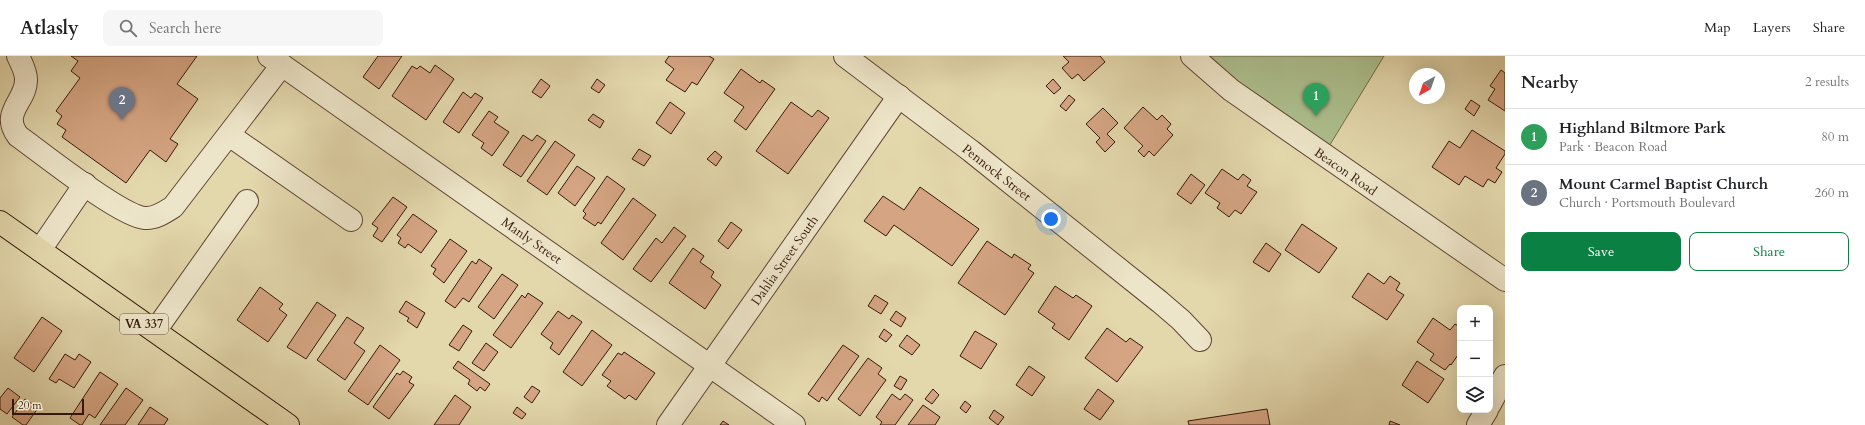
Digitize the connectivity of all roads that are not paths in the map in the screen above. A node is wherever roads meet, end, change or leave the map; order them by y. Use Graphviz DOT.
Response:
graph roads {
  1 [pos="18,56"];
  2 [pos="845,56"];
  3 [pos="1192,56"];
  4 [pos="276,61"];
  5 [pos="899,96"];
  6 [pos="229,135"];
  7 [pos="85,184"];
  8 [pos="247,201"];
  9 [pos="351,220"];
  10 [pos="0,222"];
  11 [pos="40,250"];
  12 [pos="1505,280"];
  13 [pos="155,332"];
  14 [pos="1200,340"];
  15 [pos="710,366"];
  16 [pos="1505,376"];
  17 [pos="1493,398"];
  18 [pos="1484,413"];
  19 [pos="288,425"];
  20 [pos="668,425"];
  21 [pos="794,425"];
  22 [pos="1478,425"];
  1 -- 7 [label="street"];
  2 -- 5 [label="street, Pennock Street"];
  3 -- 12 [label="street, Beacon Road"];
  4 -- 6 [label="street"];
  4 -- 15 [label="street, Manly Street"];
  5 -- 14 [label="street, Pennock Street"];
  5 -- 15 [label="street, Dahlia Street South"];
  6 -- 7 [label="street"];
  6 -- 9 [label="street"];
  7 -- 11 [label="street"];
  8 -- 13 [label="street"];
  10 -- 11 [label="main road, VA 337"];
  11 -- 13 [label="main road, VA 337"];
  13 -- 19 [label="main road, VA 337"];
  15 -- 20 [label="street, Dahlia Street South"];
  15 -- 21 [label="street, Manly Street"];
  16 -- 17 [label="street"];
  18 -- 22 [label="street"];
}
